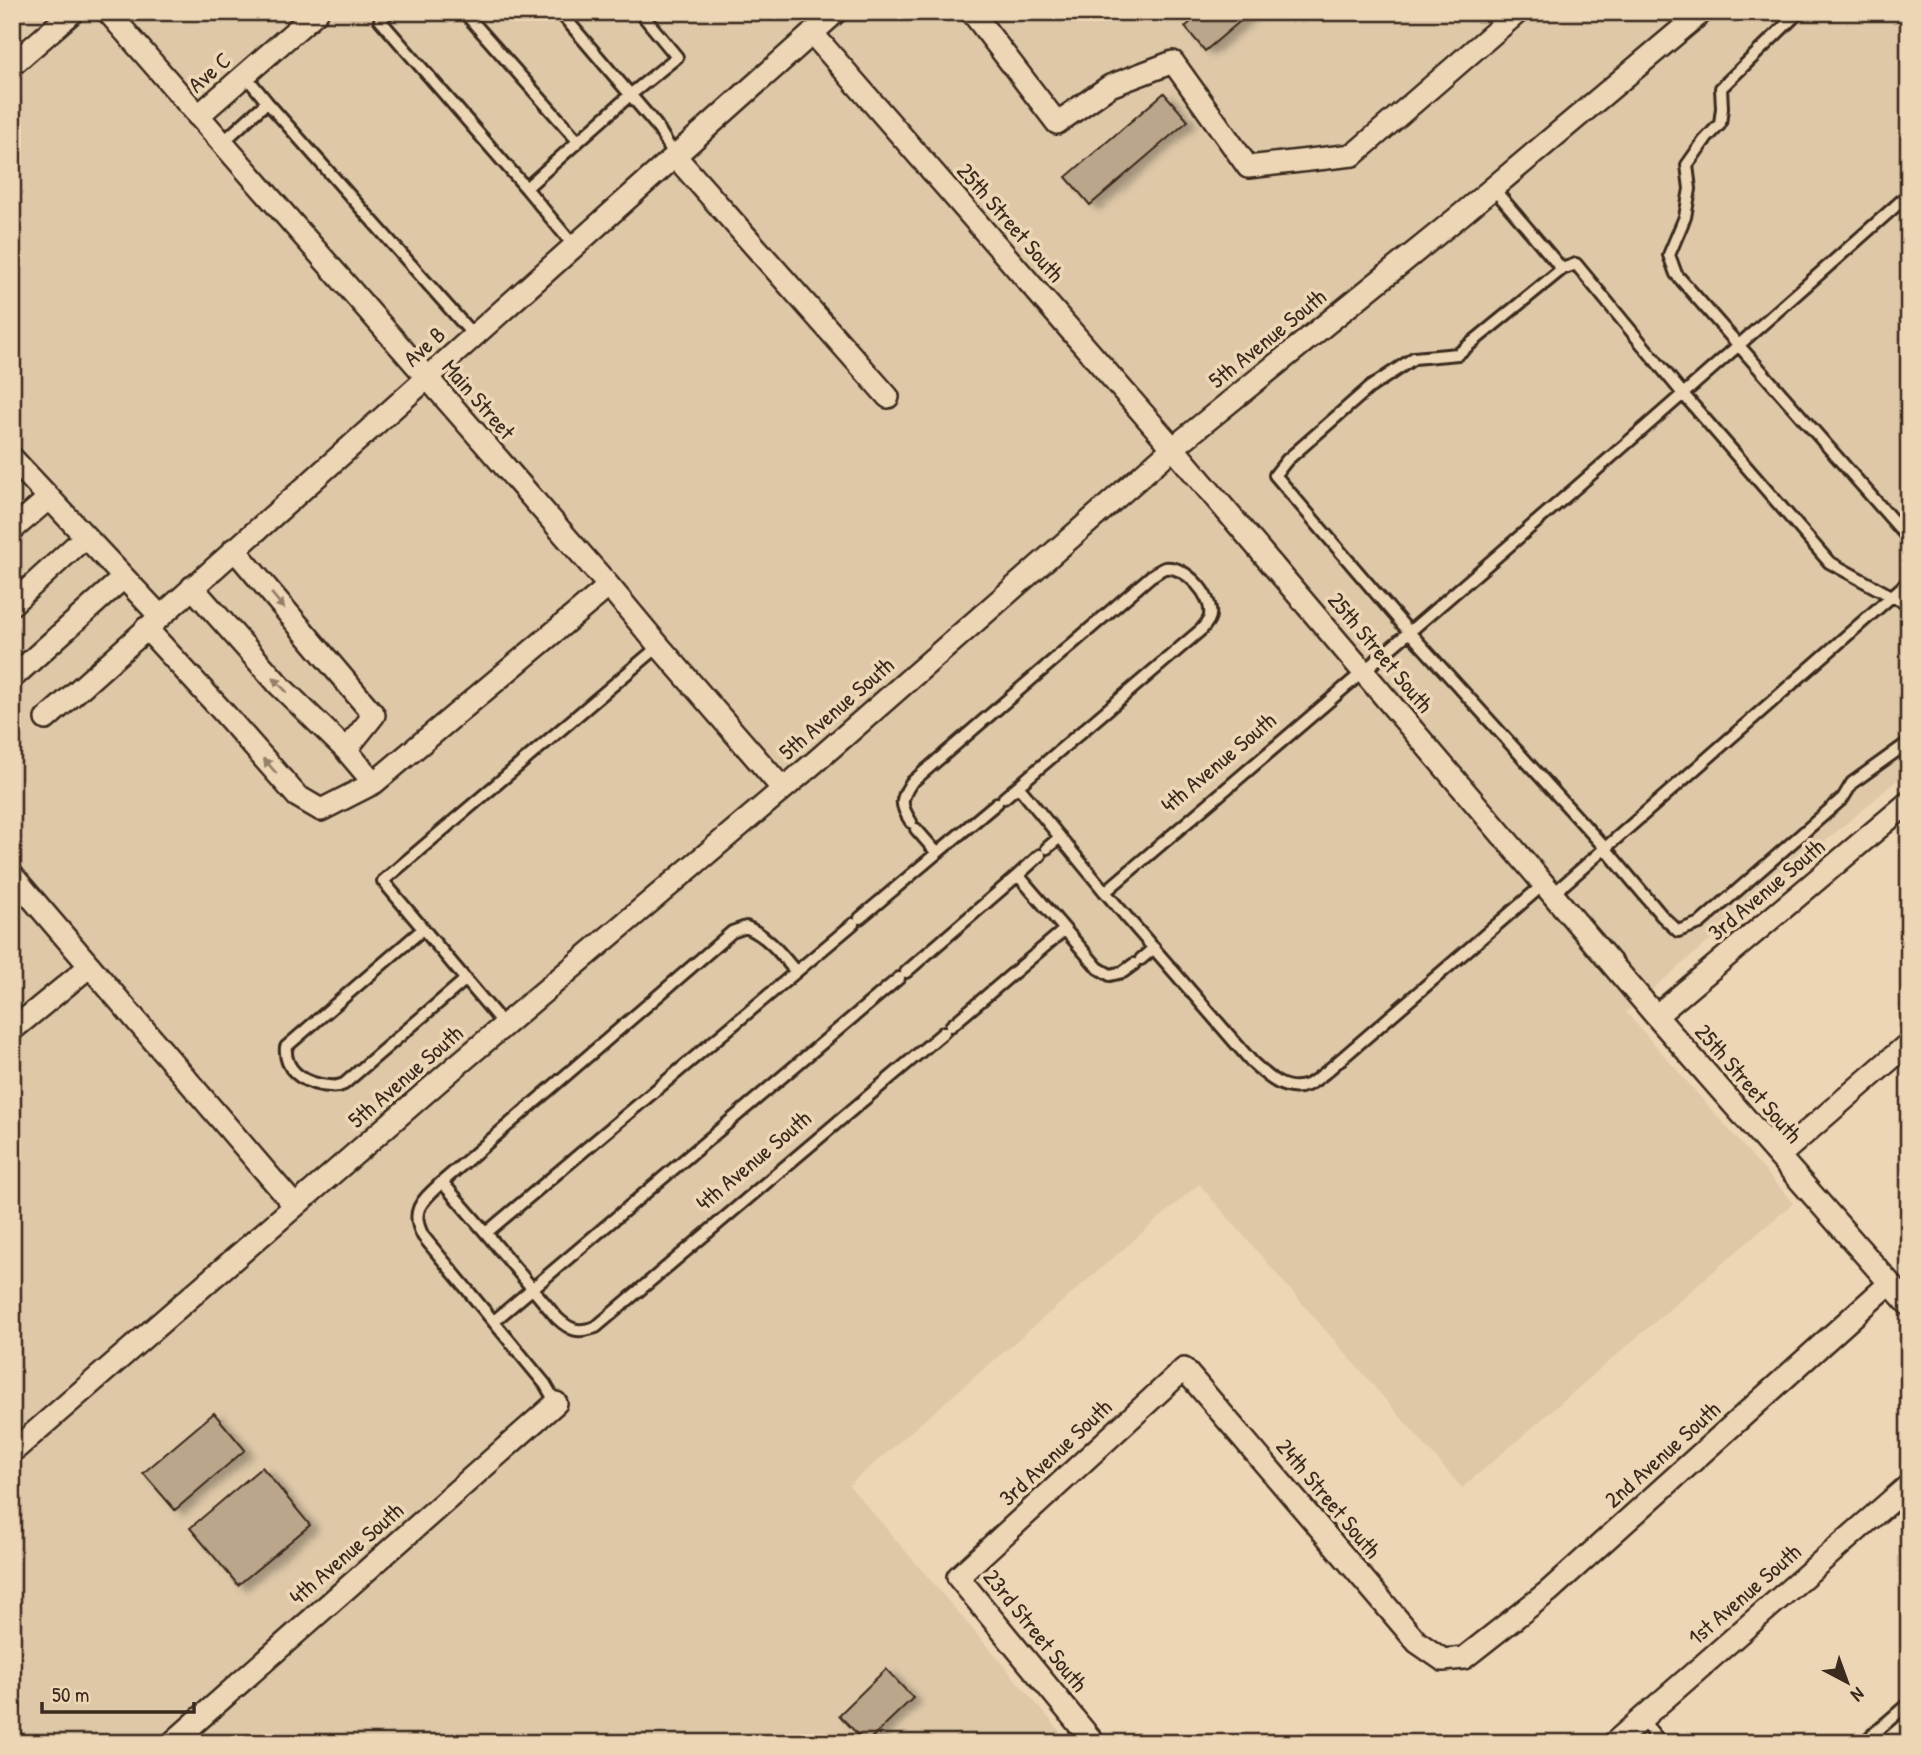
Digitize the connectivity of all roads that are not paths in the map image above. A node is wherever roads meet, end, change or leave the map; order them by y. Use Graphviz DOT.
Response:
graph roads {
  1 [pos="73,12"];
  2 [pos="108,12"];
  3 [pos="317,12"];
  4 [pos="464,12"];
  5 [pos="559,12"];
  6 [pos="640,12"];
  7 [pos="836,12"];
  8 [pos="972,12"];
  9 [pos="1518,12"];
  10 [pos="1702,12"];
  11 [pos="1799,12"];
  12 [pos="381,15"];
  13 [pos="813,33"];
  14 [pos="12,65"];
  15 [pos="245,75"];
  16 [pos="630,95"];
  17 [pos="268,102"];
  18 [pos="198,116"];
  19 [pos="578,141"];
  20 [pos="222,143"];
  21 [pos="675,156"];
  22 [pos="526,188"];
  23 [pos="1493,188"];
  24 [pos="1909,194"];
  25 [pos="574,246"];
  26 [pos="1562,269"];
  27 [pos="474,336"];
  28 [pos="1738,346"];
  29 [pos="426,379"];
  30 [pos="1684,395"];
  31 [pos="888,397"];
  32 [pos="1173,448"];
  33 [pos="12,458"];
  34 [pos="49,498"];
  35 [pos="12,530"];
  36 [pos="85,537"];
  37 [pos="1909,539"];
  38 [pos="234,549"];
  39 [pos="123,578"];
  40 [pos="1909,581"];
  41 [pos="609,586"];
  42 [pos="192,587"];
  43 [pos="1891,597"];
  44 [pos="1909,603"];
  45 [pos="12,604"];
  46 [pos="153,622"];
  47 [pos="1410,633"];
  48 [pos="659,646"];
  49 [pos="1364,672"];
  50 [pos="12,678"];
  51 [pos="46,719"];
  52 [pos="1909,742"];
  53 [pos="346,750"];
  54 [pos="374,783"];
  55 [pos="1018,786"];
  56 [pos="783,789"];
  57 [pos="1909,802"];
  58 [pos="1060,836"];
  59 [pos="1605,848"];
  60 [pos="937,853"];
  61 [pos="1018,875"];
  62 [pos="12,876"];
  63 [pos="1548,889"];
  64 [pos="1105,891"];
  65 [pos="423,929"];
  66 [pos="1064,930"];
  67 [pos="1154,948"];
  68 [pos="90,966"];
  69 [pos="796,972"];
  70 [pos="466,979"];
  71 [pos="1656,1016"];
  72 [pos="504,1026"];
  73 [pos="12,1030"];
  74 [pos="1909,1044"];
  75 [pos="1779,1156"];
  76 [pos="442,1182"];
  77 [pos="295,1206"];
  78 [pos="486,1233"];
  79 [pos="1889,1283"];
  80 [pos="532,1288"];
  81 [pos="1909,1305"];
  82 [pos="494,1321"];
  83 [pos="1164,1387"];
  84 [pos="556,1404"];
  85 [pos="12,1452"];
  86 [pos="1909,1485"];
  87 [pos="982,1554"];
  88 [pos="1464,1658"];
  89 [pos="1909,1703"];
  90 [pos="1641,1719"];
  91 [pos="172,1743"];
  92 [pos="1094,1743"];
  93 [pos="1614,1743"];
  94 [pos="1661,1743"];
  95 [pos="1864,1743"];
  1 -- 14 [label="street"];
  2 -- 18 [label="street, Main Street"];
  3 -- 15 [label="street, Ave C"];
  4 -- 19 [label="lane"];
  5 -- 16 [label="lane"];
  6 -- 16 [label="lane"];
  7 -- 13 [label="street, Ave B"];
  8 -- 9 [label="street"];
  10 -- 23 [label="street, 5th Avenue South"];
  11 -- 28 [label="lane"];
  12 -- 22 [label="lane"];
  13 -- 21 [label="street, Ave B"];
  13 -- 32 [label="street, 25th Street South"];
  15 -- 17 [label="lane"];
  15 -- 18 [label="street, Ave C"];
  16 -- 19 [label="lane"];
  16 -- 21 [label="lane"];
  17 -- 20 [label="lane"];
  17 -- 27 [label="lane"];
  18 -- 20 [label="street, Main Street"];
  19 -- 22 [label="lane"];
  20 -- 29 [label="street, Main Street"];
  21 -- 25 [label="street, Ave B"];
  21 -- 31 [label="street"];
  22 -- 25 [label="lane"];
  23 -- 26 [label="lane"];
  23 -- 32 [label="street, 5th Avenue South"];
  24 -- 28 [label="lane, 4th Avenue South"];
  25 -- 27 [label="street, Ave B"];
  26 -- 30 [label="lane"];
  26 -- 47 [label="lane"];
  27 -- 29 [label="street, Ave B"];
  28 -- 30 [label="lane, 4th Avenue South"];
  28 -- 37 [label="lane"];
  29 -- 38 [label="street, Ave B"];
  29 -- 41 [label="street, Main Street"];
  30 -- 43 [label="lane"];
  30 -- 47 [label="lane, 4th Avenue South"];
  32 -- 49 [label="street, 25th Street South"];
  32 -- 56 [label="street, 5th Avenue South"];
  33 -- 34 [label="street"];
  34 -- 35 [label="street"];
  34 -- 36 [label="street"];
  36 -- 39 [label="street"];
  36 -- 45 [label="street"];
  38 -- 42 [label="street, Ave B"];
  38 -- 53 [label="street, one-way"];
  39 -- 46 [label="street"];
  39 -- 50 [label="street"];
  40 -- 43 [label="lane"];
  41 -- 48 [label="street, Main Street"];
  41 -- 54 [label="street"];
  42 -- 46 [label="street, Ave B"];
  53 -- 42 [label="street, one-way"];
  43 -- 44 [label="lane"];
  43 -- 59 [label="lane"];
  46 -- 51 [label="street, Ave B"];
  54 -- 46 [label="street, one-way"];
  47 -- 49 [label="lane, 4th Avenue South"];
  47 -- 59 [label="lane"];
  48 -- 56 [label="street, Main Street"];
  48 -- 65 [label="lane"];
  49 -- 63 [label="street, 25th Street South"];
  49 -- 64 [label="lane, 4th Avenue South"];
  52 -- 59 [label="lane"];
  53 -- 54 [label="street"];
  55 -- 58 [label="lane"];
  55 -- 60 [label="lane"];
  55 -- 60 [label="lane"];
  56 -- 72 [label="street, 5th Avenue South"];
  57 -- 71 [label="street, 3rd Avenue South"];
  58 -- 61 [label="lane"];
  58 -- 64 [label="lane"];
  59 -- 63 [label="lane"];
  60 -- 69 [label="lane"];
  61 -- 66 [label="lane"];
  61 -- 80 [label="lane"];
  62 -- 68 [label="street"];
  63 -- 67 [label="lane"];
  63 -- 71 [label="street, 25th Street South"];
  64 -- 67 [label="lane"];
  65 -- 70 [label="lane"];
  65 -- 70 [label="lane"];
  66 -- 67 [label="lane"];
  66 -- 80 [label="lane, 4th Avenue South"];
  68 -- 73 [label="street"];
  68 -- 77 [label="street"];
  69 -- 76 [label="lane"];
  69 -- 78 [label="lane"];
  70 -- 72 [label="lane"];
  71 -- 75 [label="street, 25th Street South"];
  72 -- 77 [label="street, 5th Avenue South"];
  74 -- 75 [label="street"];
  75 -- 79 [label="street, 25th Street South"];
  76 -- 78 [label="lane"];
  76 -- 82 [label="lane"];
  77 -- 85 [label="street, 5th Avenue South"];
  78 -- 80 [label="lane"];
  79 -- 81 [label="street, 25th Street South"];
  79 -- 88 [label="street, 2nd Avenue South"];
  80 -- 82 [label="lane"];
  82 -- 84 [label="lane"];
  83 -- 87 [label="street, 3rd Avenue South"];
  83 -- 88 [label="street, 24th Street South"];
  84 -- 91 [label="street, 4th Avenue South"];
  86 -- 90 [label="street, 1st Avenue South"];
  87 -- 92 [label="street, 23rd Street South"];
  89 -- 95 [label="lane"];
  90 -- 93 [label="street, 1st Avenue South"];
  90 -- 94 [label="lane"];
}
